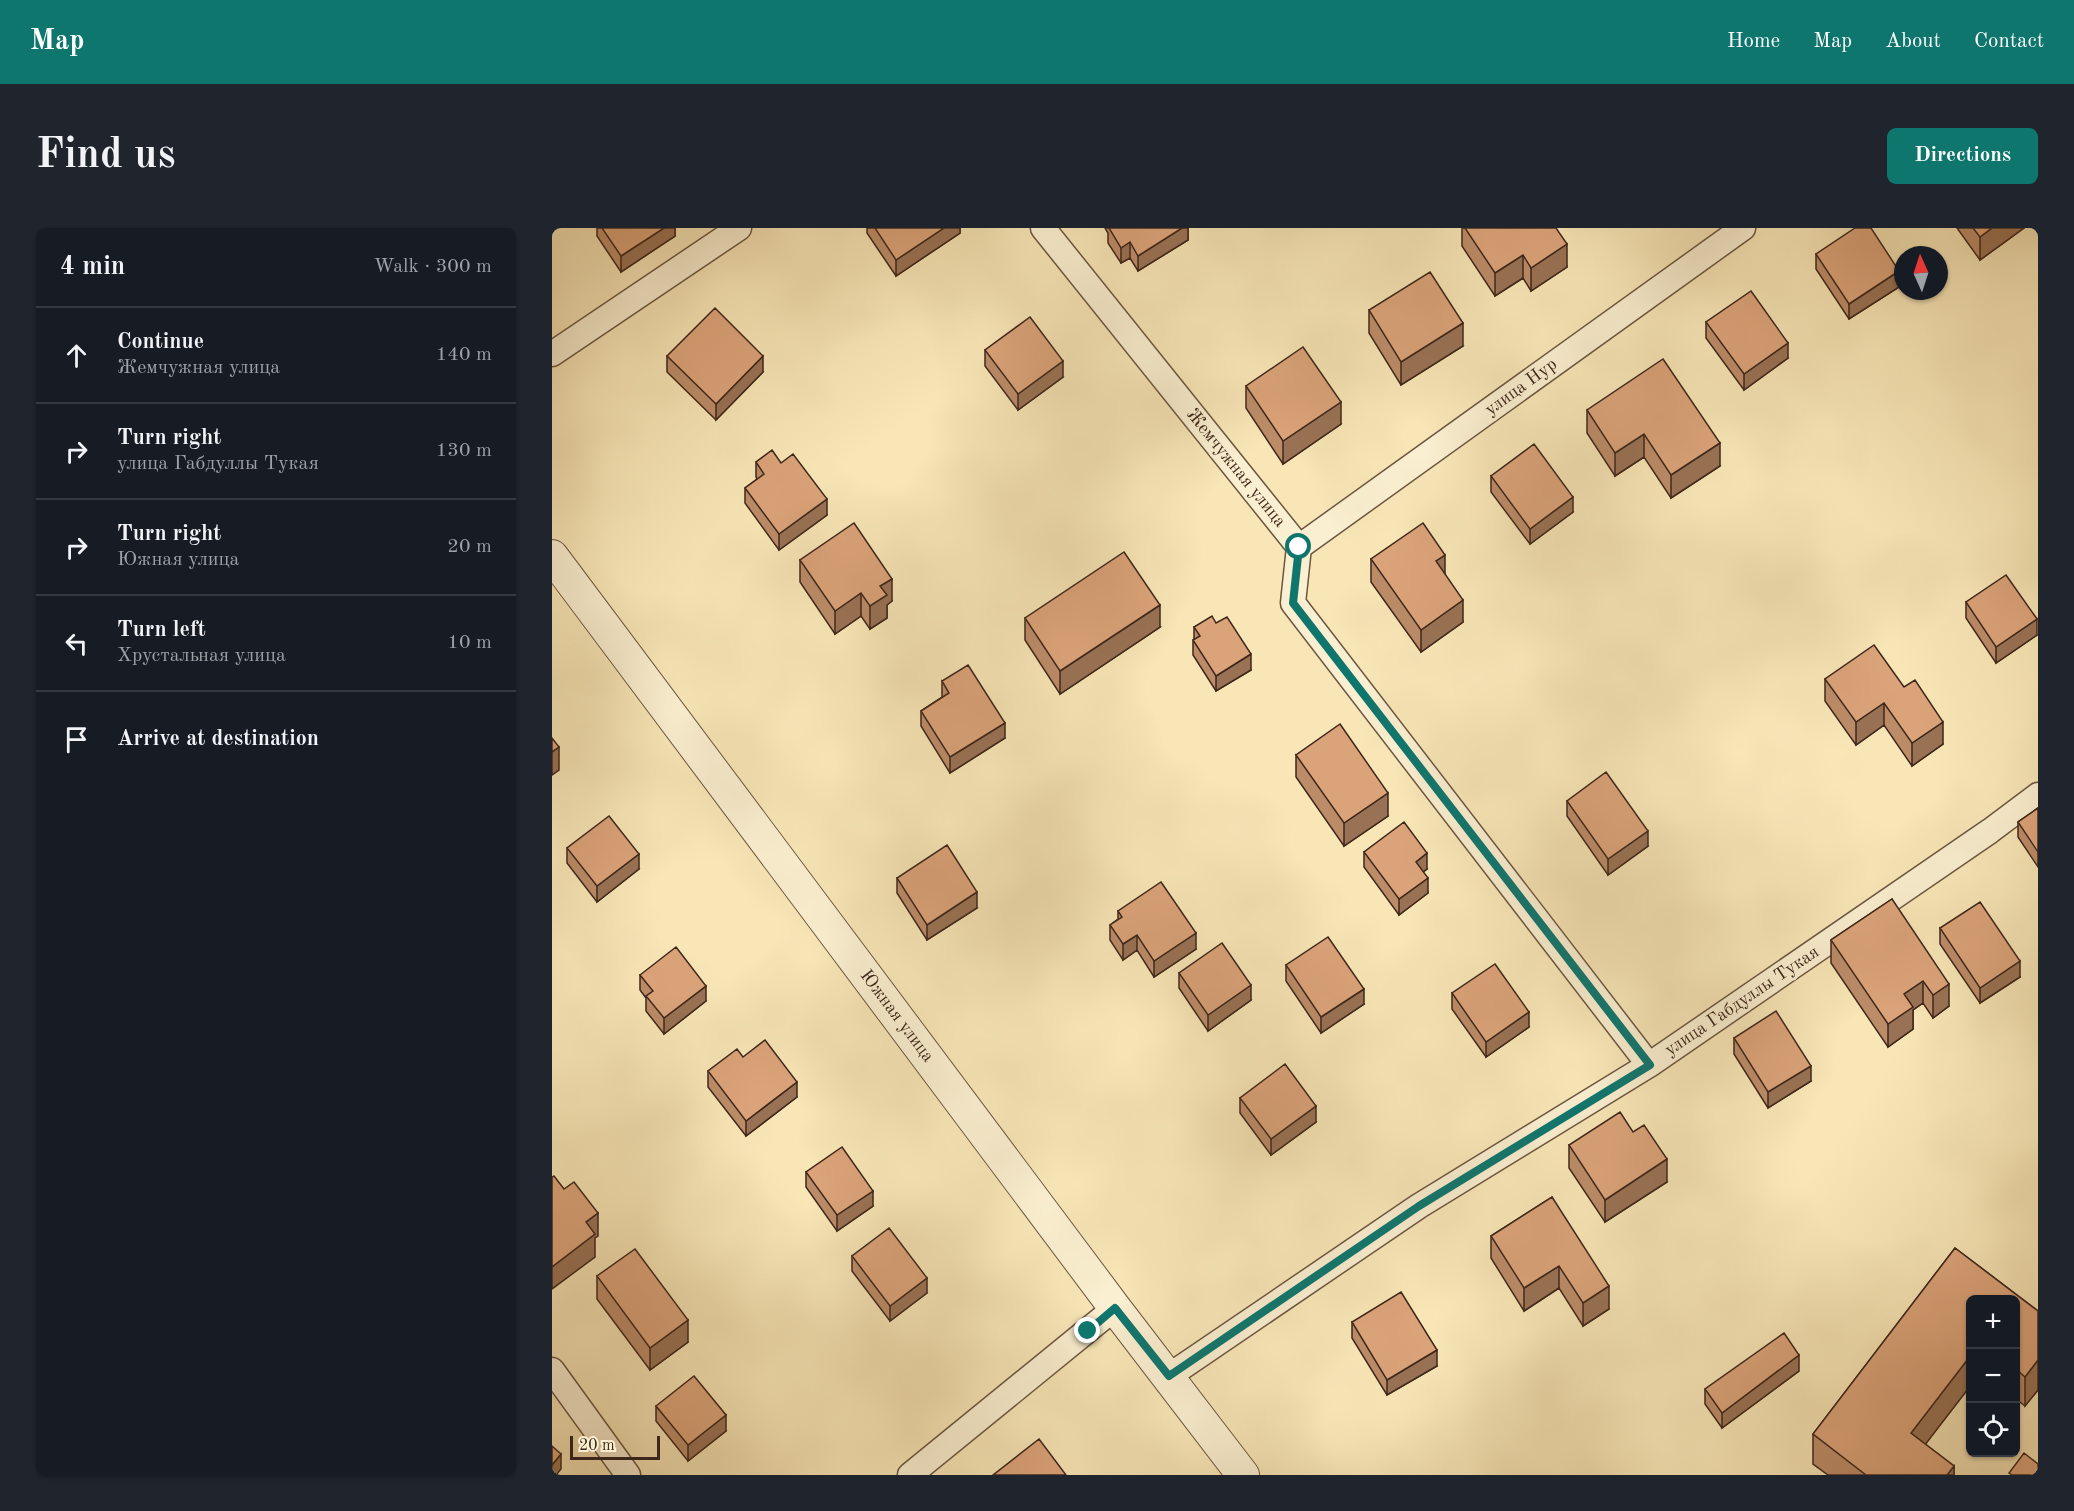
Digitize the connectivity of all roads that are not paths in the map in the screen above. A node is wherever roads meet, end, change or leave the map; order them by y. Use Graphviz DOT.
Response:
graph roads {
  1 [pos="739,228"];
  2 [pos="1042,228"];
  3 [pos="1743,228"];
  4 [pos="552,354"];
  5 [pos="1299,547"];
  6 [pos="552,556"];
  7 [pos="2038,795"];
  8 [pos="1650,1065"];
  9 [pos="1115,1308"];
  10 [pos="552,1370"];
  11 [pos="1169,1376"];
  12 [pos="628,1475"];
  13 [pos="910,1475"];
  14 [pos="1243,1475"];
  1 -- 4 [label="street"];
  2 -- 5 [label="street, Жемчужная улица"];
  3 -- 5 [label="street, улица Нур"];
  5 -- 8 [label="street"];
  6 -- 9 [label="street, Южная улица"];
  7 -- 8 [label="street, улица Габдуллы Тукая"];
  8 -- 11 [label="street, улица Габдуллы Тукая"];
  9 -- 11 [label="street, Южная улица"];
  9 -- 13 [label="street"];
  10 -- 12 [label="street"];
  11 -- 14 [label="street, Южная улица"];
}
